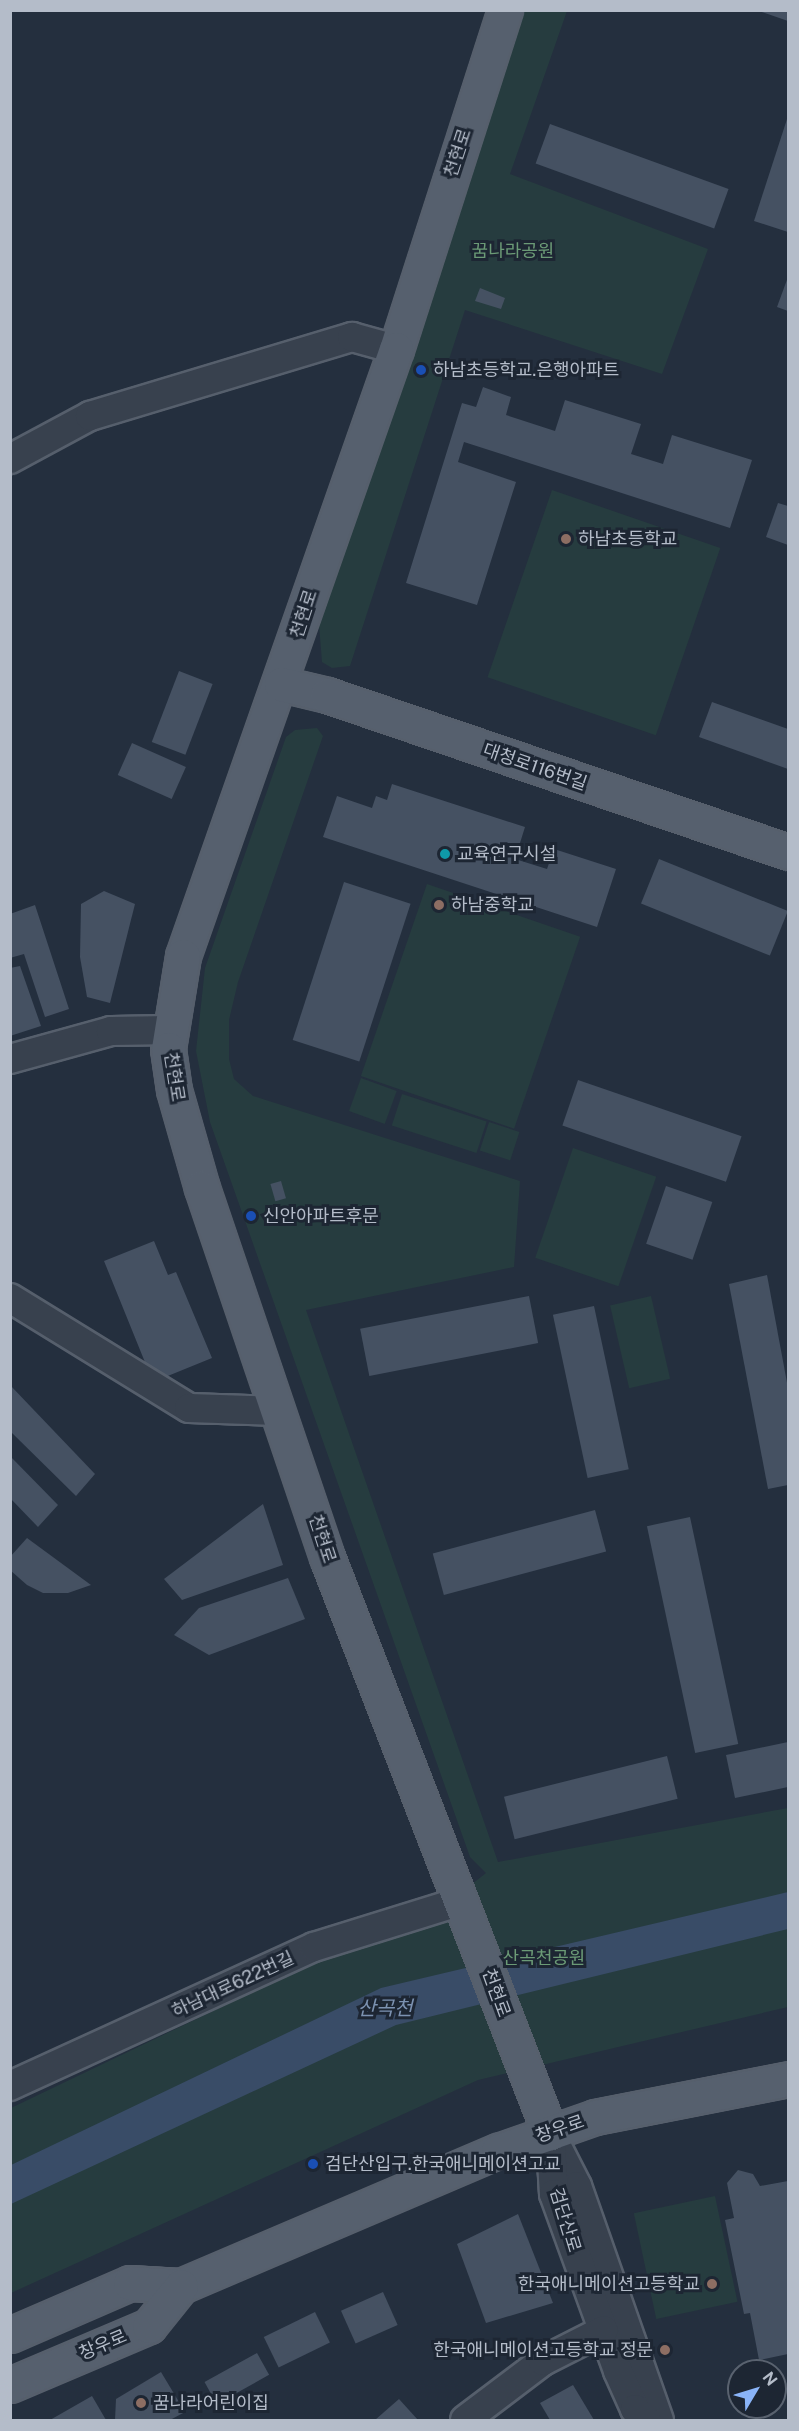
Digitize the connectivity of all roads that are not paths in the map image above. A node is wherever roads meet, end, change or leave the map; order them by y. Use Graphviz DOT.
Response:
graph roads {
  1 [pos="506,10"];
  2 [pos="396,349"];
  3 [pos="10,459"];
  4 [pos="280,684"];
  5 [pos="789,852"];
  6 [pos="170,1030"];
  7 [pos="10,1059"];
  8 [pos="10,1298"];
  9 [pos="279,1411"];
  10 [pos="462,1901"];
  11 [pos="787,2078"];
  12 [pos="10,2086"];
  13 [pos="550,2133"];
  14 [pos="181,2286"];
  15 [pos="603,2330"];
  16 [pos="10,2335"];
  17 [pos="10,2385"];
  18 [pos="465,2421"];
  19 [pos="646,2421"];
  20 [pos="659,2421"];
  1 -- 2 [label="main road, 천현로"];
  2 -- 3 [label="street"];
  2 -- 4 [label="main road, 천현로"];
  4 -- 5 [label="main road, 대청로116번길"];
  4 -- 6 [label="main road, 천현로"];
  6 -- 7 [label="street"];
  6 -- 9 [label="main road, 천현로"];
  8 -- 9 [label="street"];
  9 -- 10 [label="main road, 천현로"];
  10 -- 12 [label="street, 하남대로622번길"];
  10 -- 13 [label="main road, 천현로"];
  11 -- 13 [label="main road, 창우로"];
  13 -- 14 [label="main road, 창우로"];
  13 -- 15 [label="street, 검단산로"];
  13 -- 20 [label="street, 검단산로"];
  14 -- 16 [label="main road, 창우로"];
  14 -- 17 [label="main road, 창우로"];
  15 -- 18 [label="street"];
  15 -- 19 [label="street, 검단산로"];
}
